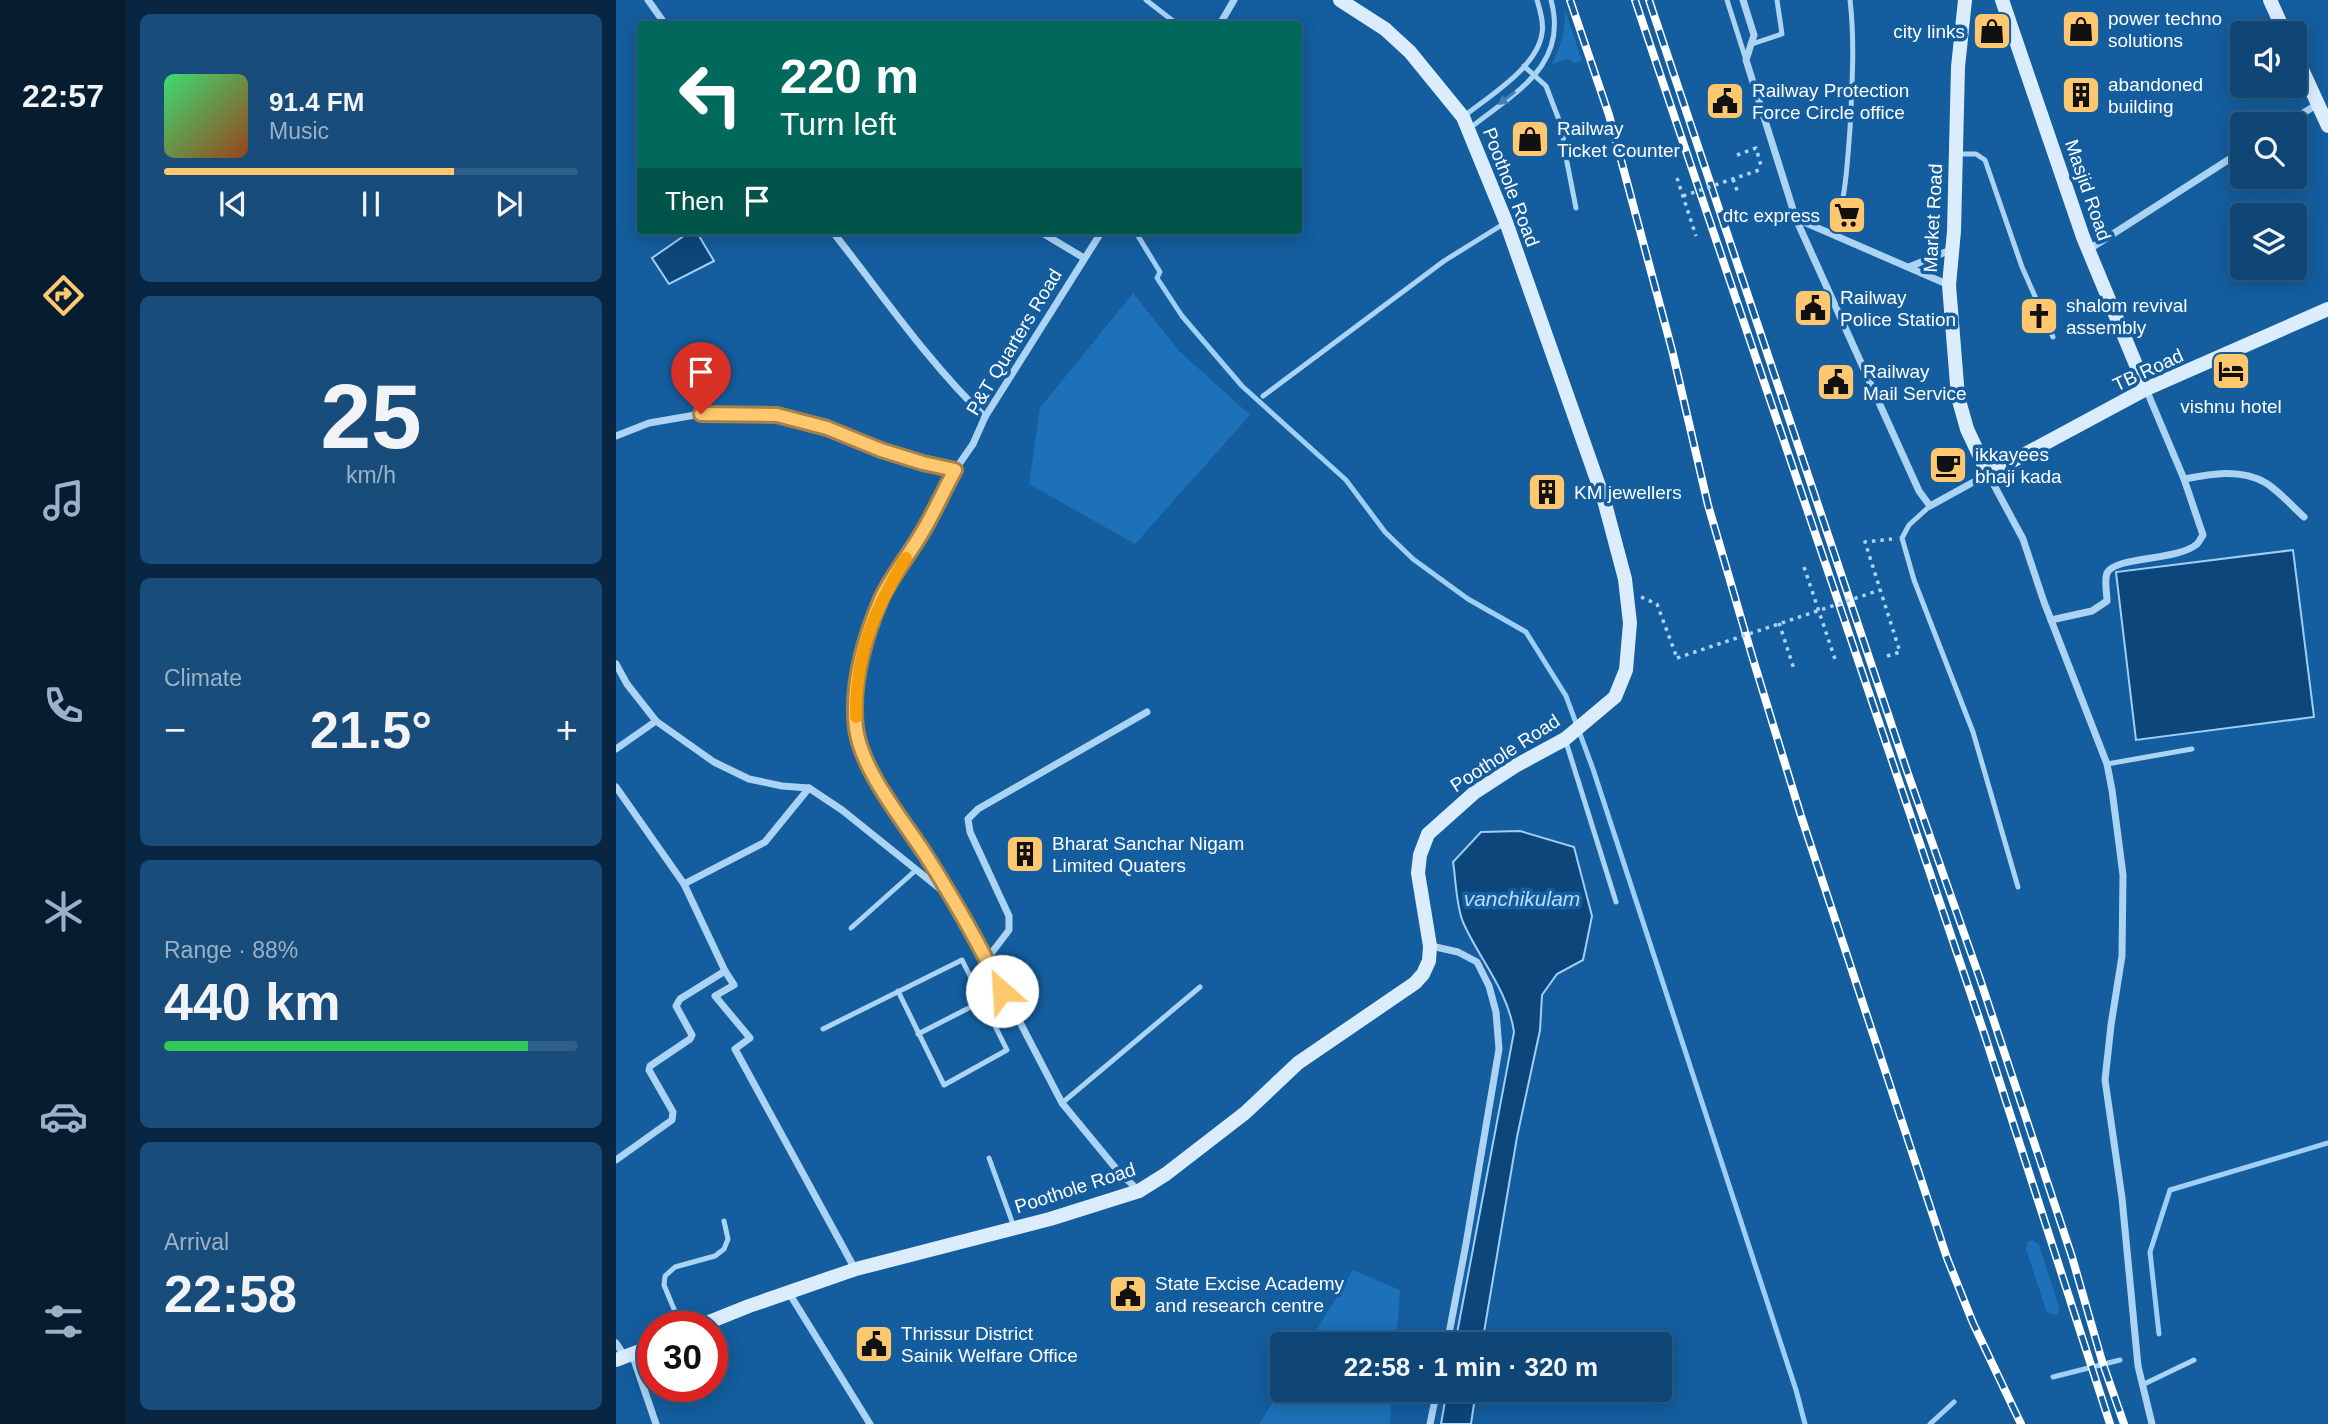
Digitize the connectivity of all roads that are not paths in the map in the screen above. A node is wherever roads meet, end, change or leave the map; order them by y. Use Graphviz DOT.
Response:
graph roads {
  1 [pos="648,0"];
  2 [pos="1146,0"];
  3 [pos="1234,0"];
  4 [pos="1342,0"];
  5 [pos="1537,0"];
  6 [pos="1550,0"];
  7 [pos="1727,0"];
  8 [pos="1743,0"];
  9 [pos="1777,0"];
  10 [pos="1850,0"];
  11 [pos="1965,0"];
  12 [pos="2003,0"];
  13 [pos="2270,0"];
  14 [pos="663,21"];
  15 [pos="1173,21"];
  16 [pos="1222,21"];
  17 [pos="2280,21"];
  18 [pos="1752,44"];
  19 [pos="1746,60"];
  20 [pos="1524,66"];
  21 [pos="1534,74"];
  22 [pos="2307,80"];
  23 [pos="2318,104"];
  24 [pos="2305,112"];
  25 [pos="1466,123"];
  26 [pos="2328,126"];
  27 [pos="1956,155"];
  28 [pos="2230,159"];
  29 [pos="1576,208"];
  30 [pos="1796,219"];
  31 [pos="1506,222"];
  32 [pos="835,235"];
  33 [pos="1047,235"];
  34 [pos="1099,235"];
  35 [pos="1833,235"];
  36 [pos="1953,249"];
  37 [pos="2088,250"];
  38 [pos="1084,258"];
  39 [pos="1909,267"];
  40 [pos="1949,285"];
  41 [pos="2328,309"];
  42 [pos="2053,337"];
  43 [pos="2146,389"];
  44 [pos="1263,396"];
  45 [pos="985,417"];
  46 [pos="616,436"];
  47 [pos="955,470"];
  48 [pos="1987,474"];
  49 [pos="2184,479"];
  50 [pos="1930,506"];
  51 [pos="2304,517"];
  52 [pos="2051,620"];
  53 [pos="616,664"];
  54 [pos="1147,712"];
  55 [pos="656,722"];
  56 [pos="1568,736"];
  57 [pos="616,749"];
  58 [pos="2192,749"];
  59 [pos="2107,764"];
  60 [pos="616,787"];
  61 [pos="809,788"];
  62 [pos="916,870"];
  63 [pos="684,884"];
  64 [pos="2018,887"];
  65 [pos="949,896"];
  66 [pos="1616,902"];
  67 [pos="852,928"];
  68 [pos="1430,946"];
  69 [pos="987,958"];
  70 [pos="725,971"];
  71 [pos="1200,987"];
  72 [pos="898,991"];
  73 [pos="1002,991"];
  74 [pos="984,1001"];
  75 [pos="822,1029"];
  76 [pos="918,1034"];
  77 [pos="1062,1103"];
  78 [pos="989,1158"];
  79 [pos="616,1160"];
  80 [pos="1139,1191"];
  81 [pos="724,1220"];
  82 [pos="1014,1228"];
  83 [pos="856,1269"];
  84 [pos="788,1292"];
  85 [pos="675,1311"];
  86 [pos="728,1315"];
  87 [pos="1449,1332"];
  88 [pos="616,1343"];
  89 [pos="624,1357"];
  90 [pos="2194,1360"];
  91 [pos="2142,1385"];
  92 [pos="1435,1402"];
  93 [pos="656,1424"];
  94 [pos="870,1424"];
  95 [pos="1430,1424"];
  96 [pos="2152,1424"];
  1 -- 14 [label="street"];
  2 -- 15 [label="lane"];
  3 -- 16 [label="street"];
  4 -- 25 [label="street, Poothole Road"];
  5 -- 20 [label="lane"];
  6 -- 21 [label="lane"];
  7 -- 19 [label="lane"];
  8 -- 18 [label="street"];
  9 -- 18 [label="lane"];
  10 -- 35 [label="lane"];
  11 -- 27 [label="street, Market Road"];
  12 -- 37 [label="street, Masjid Road"];
  13 -- 17 [label="street"];
  18 -- 19 [label="street"];
  19 -- 30 [label="street"];
  20 -- 21 [label="lane"];
  20 -- 25 [label="lane"];
  21 -- 25 [label="lane, one-way"];
  21 -- 29 [label="lane"];
  22 -- 23 [label="street"];
  23 -- 24 [label="street"];
  23 -- 26 [label="street"];
  25 -- 31 [label="street, Poothole Road"];
  27 -- 36 [label="street, Market Road"];
  27 -- 42 [label="lane"];
  28 -- 37 [label="street"];
  30 -- 35 [label="street"];
  30 -- 50 [label="street"];
  31 -- 44 [label="lane"];
  31 -- 56 [label="street, Poothole Road"];
  32 -- 45 [label="street"];
  33 -- 38 [label="street"];
  34 -- 38 [label="street, P&T Quarters Road"];
  35 -- 39 [label="street"];
  36 -- 39 [label="street"];
  36 -- 40 [label="street, Market Road"];
  37 -- 43 [label="street, Masjid Road"];
  38 -- 45 [label="street, P&T Quarters Road"];
  39 -- 40 [label="street"];
  40 -- 48 [label="street, Market Road"];
  41 -- 43 [label="street, TB Road"];
  43 -- 48 [label="street, TB Road"];
  43 -- 49 [label="street"];
  45 -- 47 [label="street, P&T Quarters Road"];
  46 -- 47 [label="street"];
  47 -- 65 [label="street, P&T Quarters Road"];
  48 -- 50 [label="street"];
  48 -- 52 [label="street"];
  49 -- 51 [label="street"];
  49 -- 52 [label="street"];
  50 -- 64 [label="lane"];
  52 -- 59 [label="street"];
  53 -- 55 [label="street"];
  54 -- 69 [label="street"];
  55 -- 57 [label="street"];
  55 -- 61 [label="street"];
  56 -- 66 [label="lane"];
  56 -- 68 [label="street, Poothole Road"];
  58 -- 59 [label="lane"];
  59 -- 91 [label="street"];
  60 -- 63 [label="street"];
  61 -- 62 [label="street"];
  61 -- 63 [label="street"];
  62 -- 65 [label="street"];
  62 -- 67 [label="lane"];
  63 -- 70 [label="street"];
  65 -- 69 [label="street, P&T Quarters Road"];
  68 -- 80 [label="street, Poothole Road"];
  68 -- 87 [label="street"];
  69 -- 73 [label="street, P&T Quarters Road"];
  70 -- 79 [label="street"];
  70 -- 83 [label="street"];
  71 -- 77 [label="lane"];
  72 -- 74 [label="lane"];
  72 -- 75 [label="lane"];
  72 -- 76 [label="lane"];
  73 -- 74 [label="lane"];
  73 -- 77 [label="street, P&T Quarters Road"];
  74 -- 76 [label="lane"];
  74 -- 76 [label="lane"];
  77 -- 80 [label="street, P&T Quarters Road"];
  78 -- 82 [label="lane"];
  80 -- 82 [label="street, Poothole Road"];
  81 -- 85 [label="lane"];
  82 -- 83 [label="street, Poothole Road"];
  83 -- 84 [label="street, Poothole Road"];
  84 -- 86 [label="street, Poothole Road"];
  84 -- 94 [label="street"];
  88 -- 89 [label="street"];
  89 -- 93 [label="street"];
  90 -- 91 [label="lane"];
  91 -- 96 [label="street"];
  92 -- 95 [label="street"];
}
